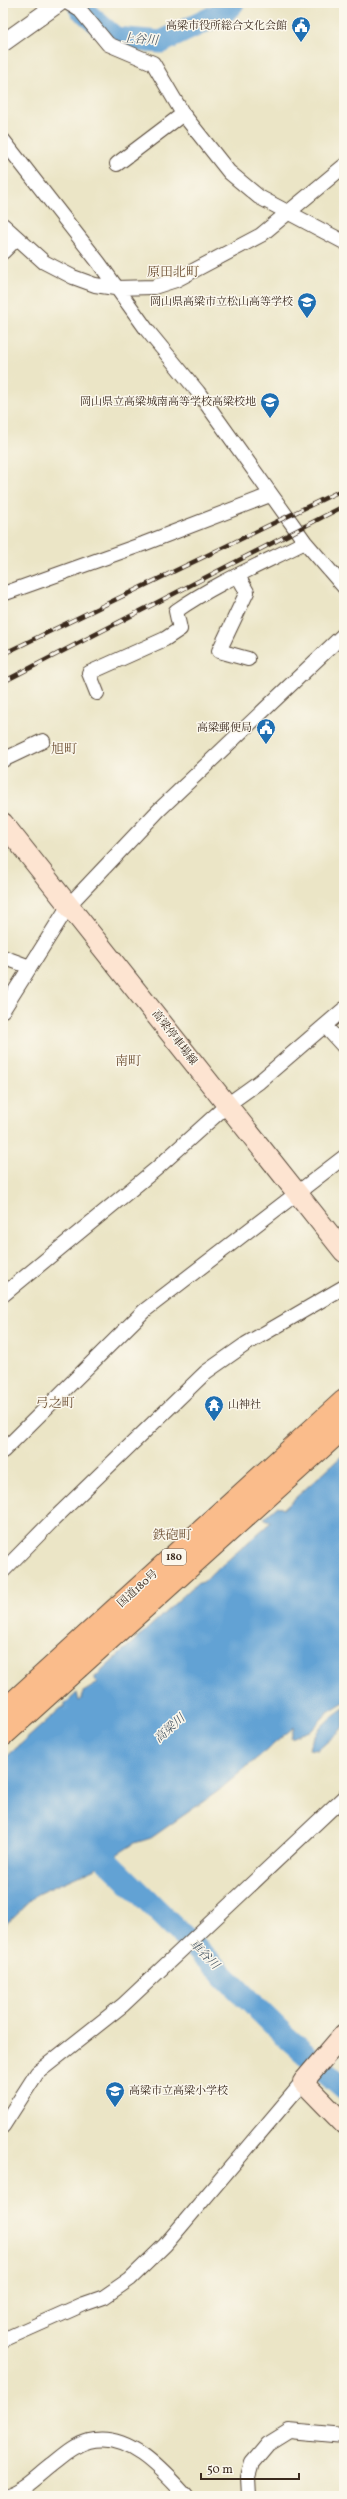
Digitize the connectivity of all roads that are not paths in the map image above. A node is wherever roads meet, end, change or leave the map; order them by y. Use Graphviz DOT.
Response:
graph roads {
  1 [pos="59,3"];
  2 [pos="68,3"];
  3 [pos="3,43"];
  4 [pos="183,114"];
  5 [pos="3,140"];
  6 [pos="117,164"];
  7 [pos="344,166"];
  8 [pos="289,214"];
  9 [pos="3,225"];
  10 [pos="17,238"];
  11 [pos="344,242"];
  12 [pos="3,252"];
  13 [pos="115,288"];
  14 [pos="270,495"];
  15 [pos="305,542"];
  16 [pos="238,576"];
  17 [pos="344,587"];
  18 [pos="3,594"];
  19 [pos="344,634"];
  20 [pos="248,659"];
  21 [pos="97,693"];
  22 [pos="43,741"];
  23 [pos="3,760"];
  24 [pos="3,823"];
  25 [pos="69,905"];
  26 [pos="3,957"];
  27 [pos="30,967"];
  28 [pos="344,1009"];
  29 [pos="3,1010"];
  30 [pos="325,1026"];
  31 [pos="344,1047"];
  32 [pos="227,1105"];
  33 [pos="344,1157"];
  34 [pos="297,1192"];
  35 [pos="344,1252"];
  36 [pos="344,1287"];
  37 [pos="3,1295"];
  38 [pos="344,1401"];
  39 [pos="344,1427"];
  40 [pos="3,1451"];
  41 [pos="3,1571"];
  42 [pos="3,1712"];
  43 [pos="3,1735"];
  44 [pos="344,1797"];
  45 [pos="344,2034"];
  46 [pos="306,2078"];
  47 [pos="344,2124"];
  48 [pos="3,2126"];
  49 [pos="3,2340"];
  50 [pos="344,2436"];
  51 [pos="181,2494"];
  52 [pos="5,2496"];
  53 [pos="249,2496"];
  1 -- 3 [label="street"];
  2 -- 4 [label="street"];
  4 -- 6 [label="street"];
  4 -- 8 [label="street"];
  5 -- 13 [label="street"];
  7 -- 8 [label="street"];
  8 -- 11 [label="street"];
  8 -- 13 [label="street"];
  9 -- 10 [label="street"];
  10 -- 12 [label="street"];
  10 -- 13 [label="street"];
  13 -- 14 [label="street"];
  14 -- 15 [label="street"];
  14 -- 18 [label="street"];
  15 -- 16 [label="street"];
  15 -- 17 [label="street"];
  16 -- 20 [label="street"];
  16 -- 21 [label="street"];
  19 -- 25 [label="street"];
  22 -- 23 [label="street"];
  24 -- 25 [label="main road, 高梁停車場線"];
  25 -- 27 [label="street"];
  25 -- 32 [label="main road, 高梁停車場線"];
  26 -- 27 [label="street"];
  27 -- 29 [label="street"];
  28 -- 30 [label="street"];
  30 -- 31 [label="street"];
  30 -- 32 [label="street"];
  32 -- 34 [label="main road, 高梁停車場線"];
  32 -- 37 [label="street"];
  33 -- 34 [label="street"];
  34 -- 35 [label="main road, 高梁停車場線"];
  34 -- 40 [label="street"];
  36 -- 41 [label="street"];
  38 -- 42 [label="highway, 国道180号 / 180"];
  39 -- 43 [label="highway, 国道180号 / 180"];
  44 -- 48 [label="street"];
  45 -- 46 [label="main road"];
  46 -- 47 [label="main road"];
  46 -- 49 [label="street"];
  50 -- 53 [label="street"];
  51 -- 52 [label="street"];
}
